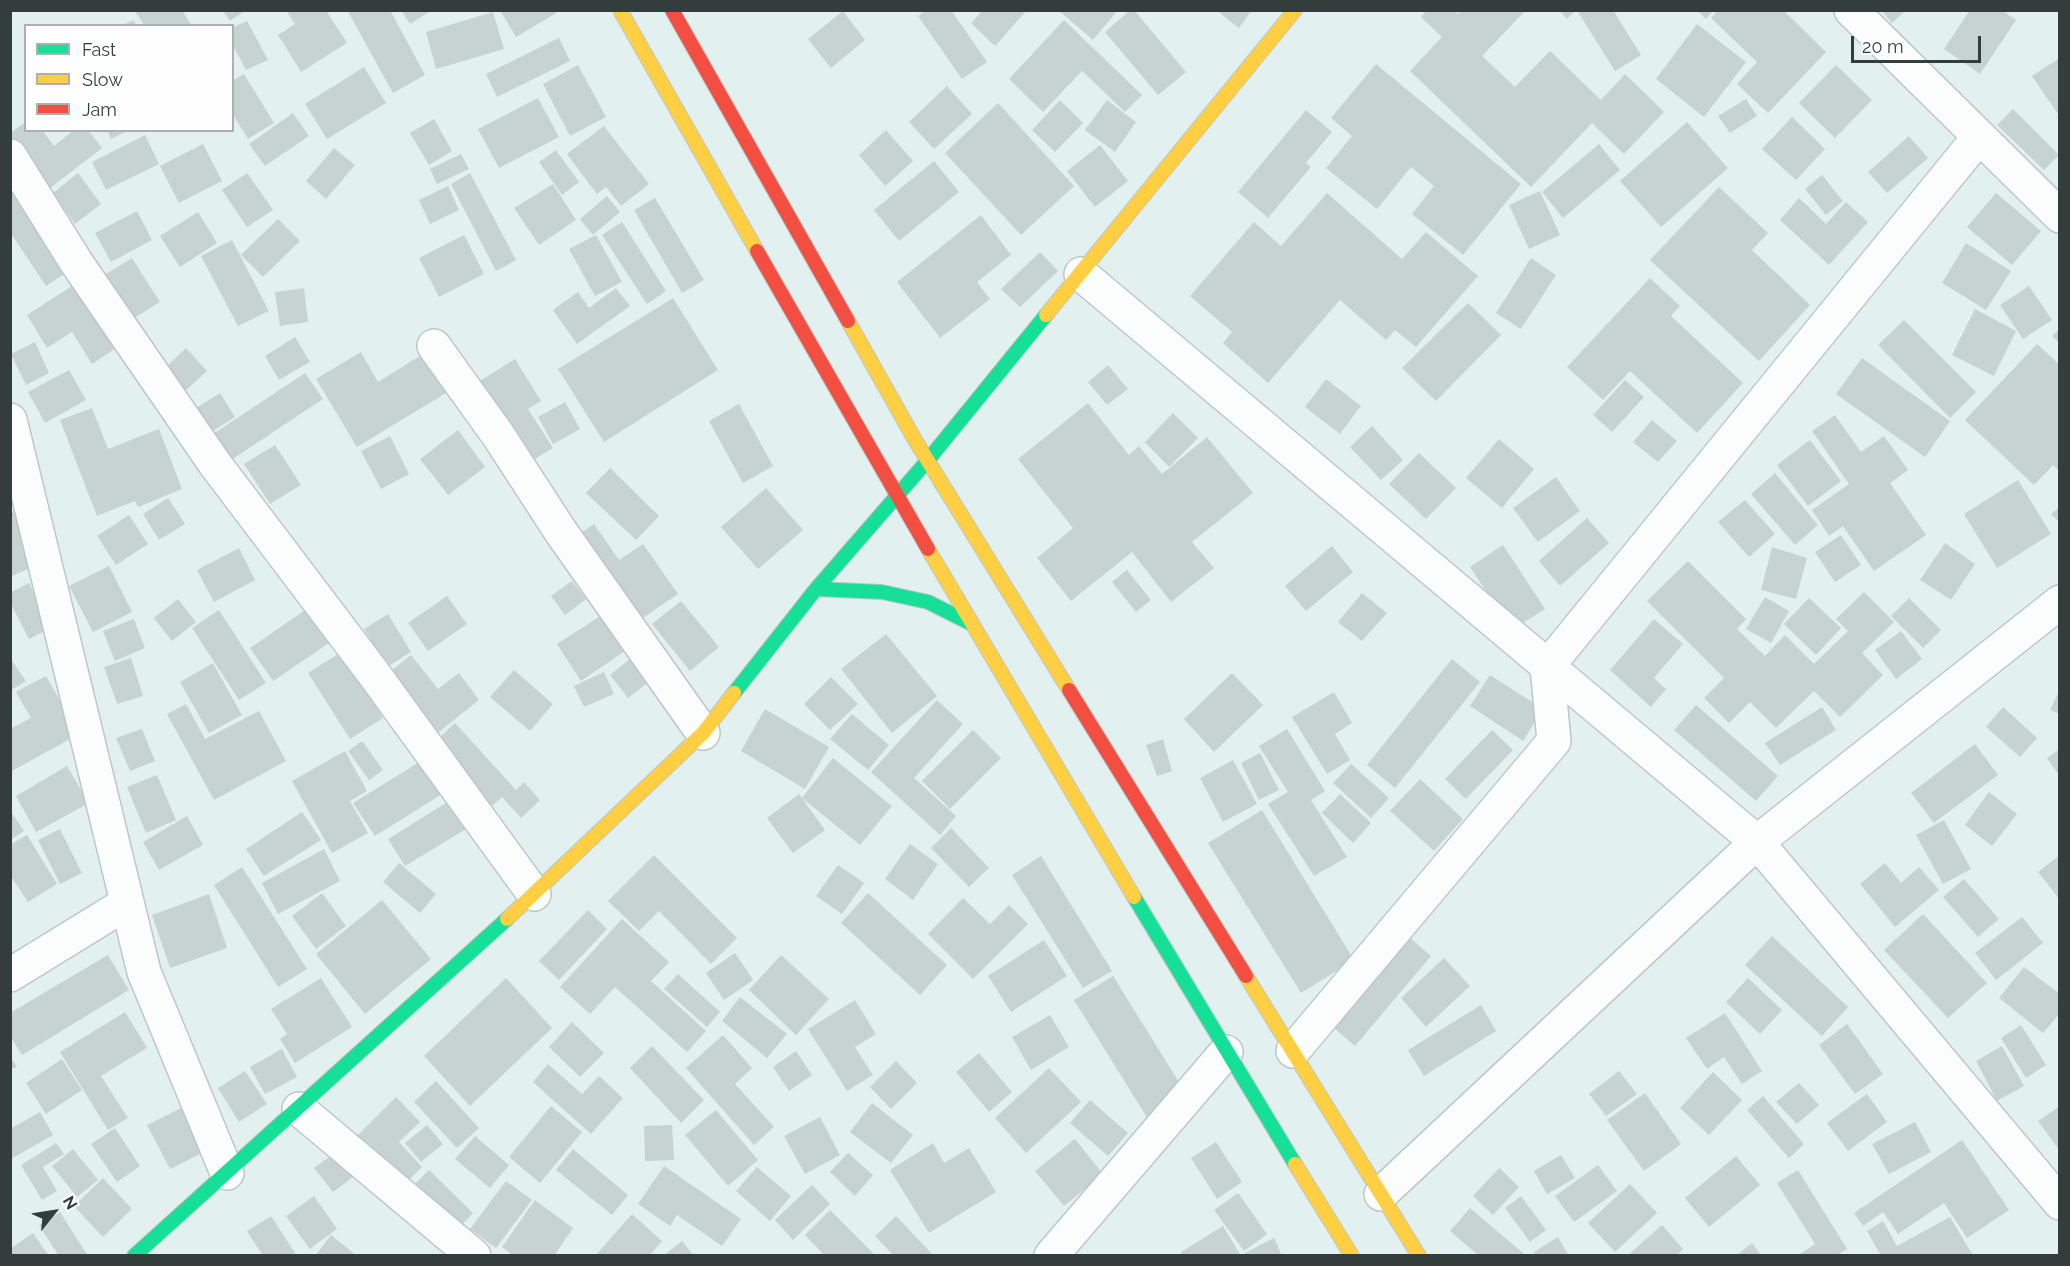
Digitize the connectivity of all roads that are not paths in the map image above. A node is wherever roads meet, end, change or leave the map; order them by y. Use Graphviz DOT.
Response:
graph roads {
  1 [pos="620,10"];
  2 [pos="672,10"];
  3 [pos="1295,10"];
  4 [pos="1851,10"];
  5 [pos="1979,137"];
  6 [pos="10,156"];
  7 [pos="2060,216"];
  8 [pos="1081,274"];
  9 [pos="434,346"];
  10 [pos="10,420"];
  11 [pos="928,460"];
  12 [pos="896,495"];
  13 [pos="816,589"];
  14 [pos="2060,602"];
  15 [pos="972,624"];
  16 [pos="1547,666"];
  17 [pos="703,733"];
  18 [pos="1757,842"];
  19 [pos="534,894"];
  20 [pos="127,903"];
  21 [pos="10,975"];
  22 [pos="1293,1051"];
  23 [pos="1226,1052"];
  24 [pos="298,1109"];
  25 [pos="227,1173"];
  26 [pos="1381,1194"];
  27 [pos="2060,1203"];
  28 [pos="134,1256"];
  29 [pos="474,1256"];
  30 [pos="1051,1256"];
  31 [pos="1352,1256"];
  32 [pos="1419,1256"];
  1 -- 12 [label="main road"];
  2 -- 11 [label="main road"];
  3 -- 8 [label="main road"];
  4 -- 5 [label="street"];
  5 -- 7 [label="street"];
  5 -- 16 [label="street"];
  6 -- 19 [label="street"];
  8 -- 11 [label="main road"];
  8 -- 16 [label="street"];
  9 -- 17 [label="street"];
  10 -- 20 [label="street"];
  11 -- 12 [label="main road"];
  11 -- 22 [label="main road"];
  12 -- 13 [label="main road"];
  12 -- 15 [label="main road"];
  13 -- 15 [label="main road"];
  13 -- 17 [label="main road"];
  14 -- 18 [label="street"];
  15 -- 23 [label="main road"];
  16 -- 18 [label="street"];
  16 -- 22 [label="street"];
  17 -- 19 [label="main road"];
  18 -- 26 [label="street"];
  18 -- 27 [label="street"];
  19 -- 24 [label="main road"];
  20 -- 21 [label="street"];
  20 -- 25 [label="street"];
  22 -- 26 [label="main road"];
  23 -- 30 [label="street"];
  23 -- 31 [label="main road"];
  24 -- 25 [label="main road"];
  24 -- 29 [label="street"];
  25 -- 28 [label="main road"];
  26 -- 32 [label="main road"];
}
